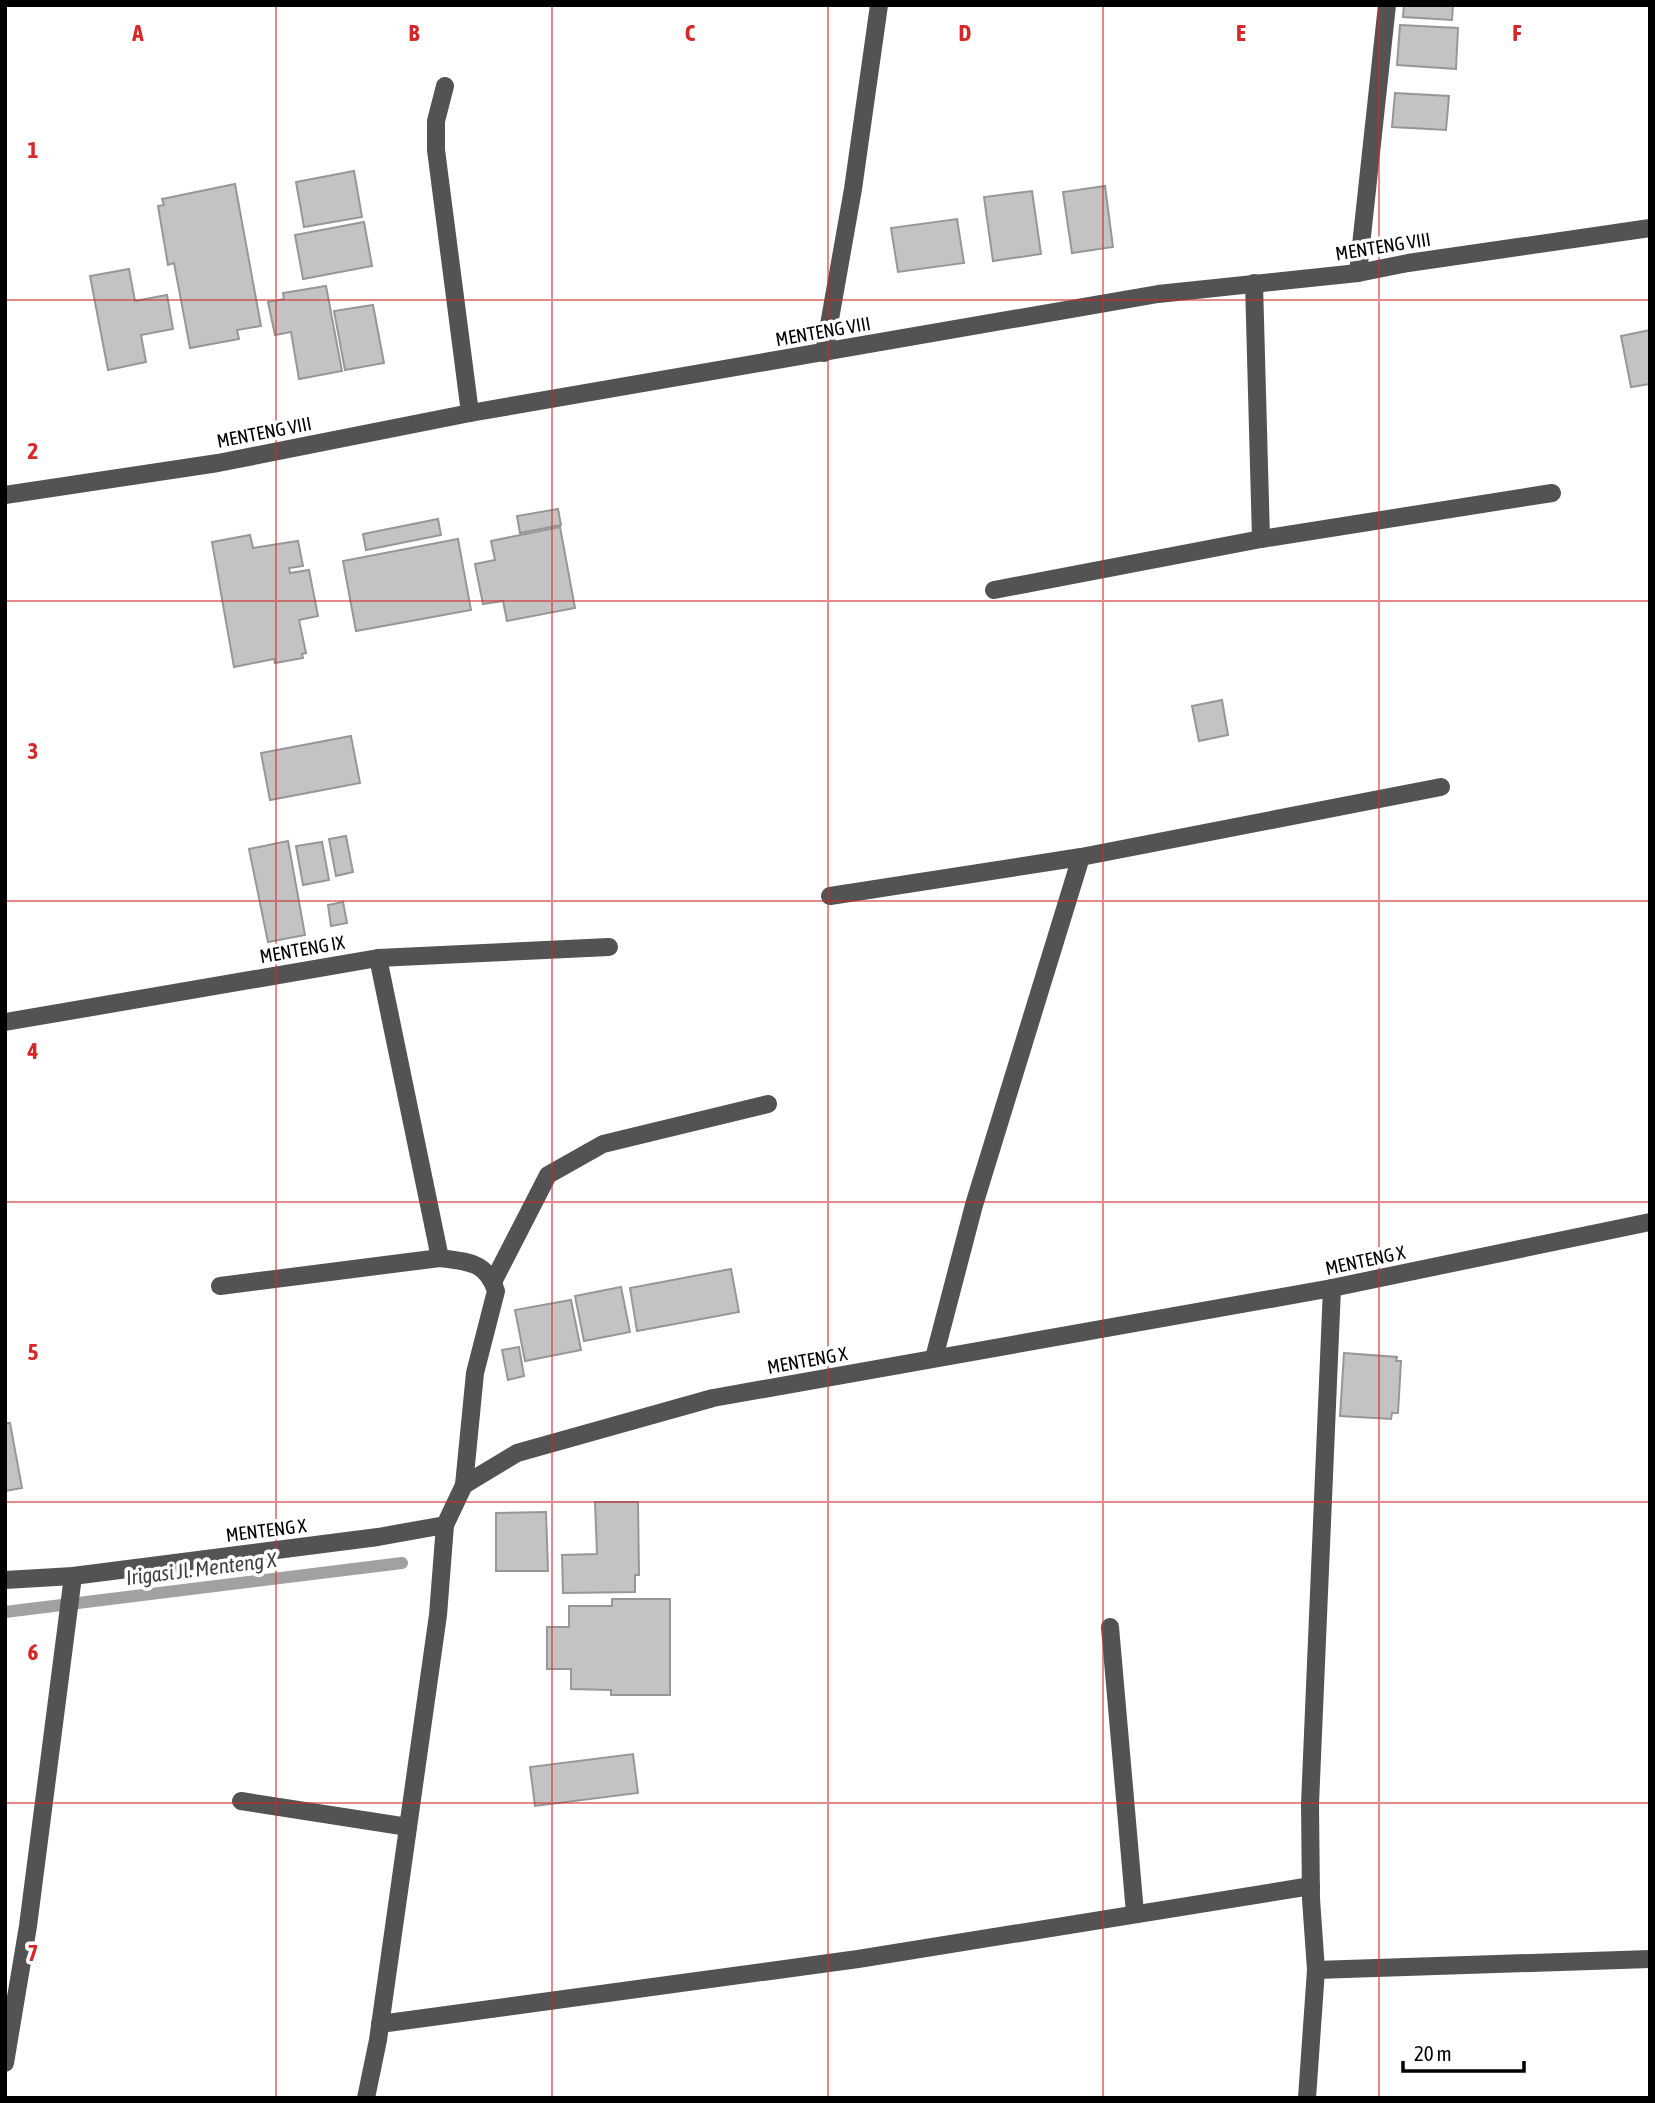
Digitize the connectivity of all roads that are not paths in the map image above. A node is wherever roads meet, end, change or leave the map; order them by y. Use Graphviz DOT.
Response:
graph roads {
  1 [pos="879,5"];
  2 [pos="1387,5"];
  3 [pos="446,86"];
  4 [pos="1650,228"];
  5 [pos="1358,273"];
  6 [pos="1254,283"];
  7 [pos="824,353"];
  8 [pos="470,413"];
  9 [pos="1552,493"];
  10 [pos="5,495"];
  11 [pos="1261,539"];
  12 [pos="994,590"];
  13 [pos="1441,787"];
  14 [pos="1081,857"];
  15 [pos="830,896"];
  16 [pos="609,947"];
  17 [pos="378,958"];
  18 [pos="5,1023"];
  19 [pos="768,1104"];
  20 [pos="1650,1222"];
  21 [pos="440,1258"];
  22 [pos="493,1282"];
  23 [pos="220,1286"];
  24 [pos="1332,1288"];
  25 [pos="934,1357"];
  26 [pos="464,1485"];
  27 [pos="445,1525"];
  28 [pos="73,1576"];
  29 [pos="5,1580"];
  30 [pos="1110,1627"];
  31 [pos="241,1801"];
  32 [pos="408,1827"];
  33 [pos="1311,1886"];
  34 [pos="1135,1913"];
  35 [pos="1650,1959"];
  36 [pos="1316,1970"];
  37 [pos="380,2024"];
  38 [pos="5,2063"];
  39 [pos="366,2098"];
  40 [pos="1307,2098"];
  1 -- 7 [label="street"];
  2 -- 5 [label="street"];
  3 -- 8 [label="street"];
  4 -- 5 [label="street, MENTENG VIII"];
  5 -- 6 [label="street, MENTENG VIII"];
  6 -- 7 [label="street, MENTENG VIII"];
  6 -- 11 [label="street"];
  7 -- 8 [label="street, MENTENG VIII"];
  8 -- 10 [label="street, MENTENG VIII"];
  9 -- 11 [label="street"];
  11 -- 12 [label="street"];
  13 -- 14 [label="street"];
  14 -- 15 [label="street"];
  14 -- 25 [label="street"];
  16 -- 17 [label="street, MENTENG IX"];
  17 -- 18 [label="street, MENTENG IX"];
  17 -- 21 [label="street"];
  19 -- 22 [label="street"];
  20 -- 24 [label="street, MENTENG X"];
  21 -- 22 [label="street"];
  21 -- 23 [label="street"];
  22 -- 26 [label="street"];
  24 -- 25 [label="street, MENTENG X"];
  24 -- 33 [label="street"];
  25 -- 26 [label="street, MENTENG X"];
  26 -- 27 [label="street"];
  27 -- 28 [label="street, MENTENG X"];
  27 -- 32 [label="street"];
  28 -- 29 [label="street, MENTENG X"];
  28 -- 38 [label="street"];
  30 -- 34 [label="street"];
  31 -- 32 [label="street"];
  32 -- 37 [label="street"];
  33 -- 34 [label="street"];
  33 -- 36 [label="street"];
  34 -- 37 [label="street"];
  35 -- 36 [label="street"];
  36 -- 40 [label="street"];
  37 -- 39 [label="street"];
}
